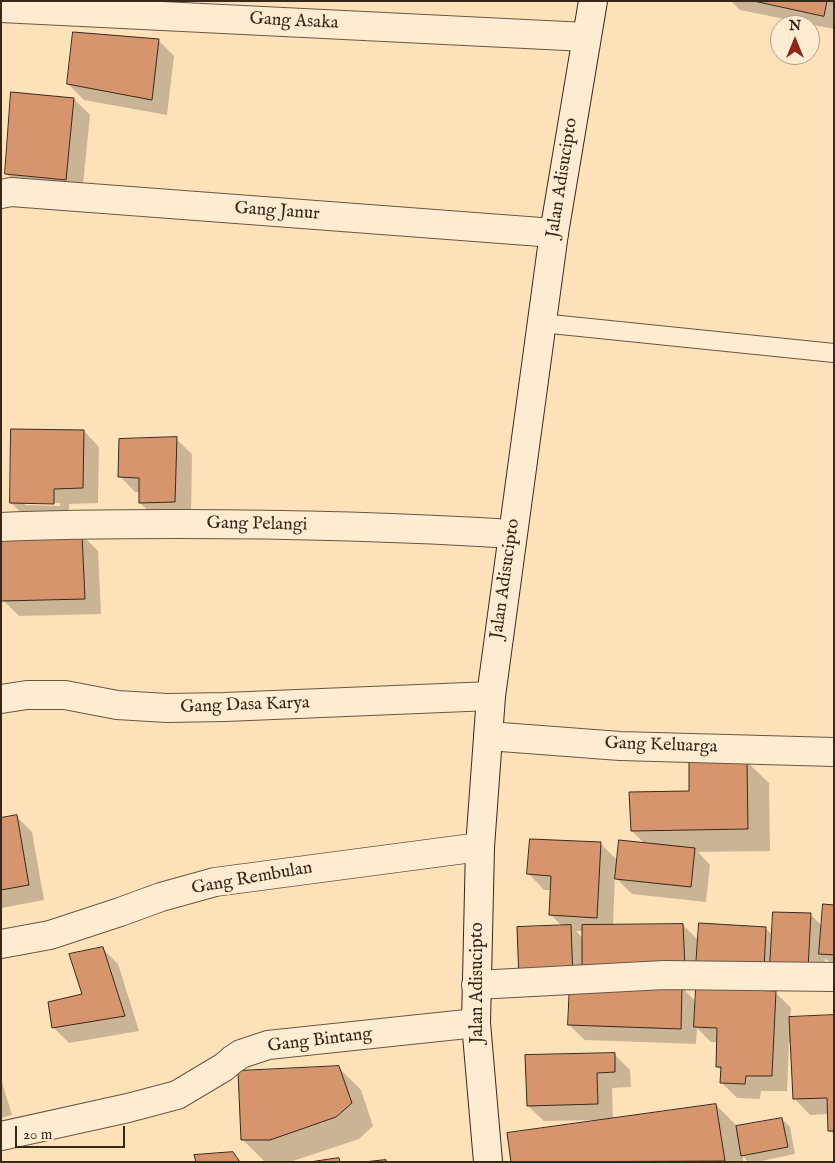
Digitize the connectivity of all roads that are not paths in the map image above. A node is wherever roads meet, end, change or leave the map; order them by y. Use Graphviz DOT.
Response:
graph roads {
  1 [pos="593,1"];
  2 [pos="1,8"];
  3 [pos="586,37"];
  4 [pos="1,194"];
  5 [pos="554,233"];
  6 [pos="541,322"];
  7 [pos="834,353"];
  8 [pos="1,527"];
  9 [pos="512,534"];
  10 [pos="490,696"];
  11 [pos="1,699"];
  12 [pos="488,736"];
  13 [pos="834,752"];
  14 [pos="480,846"];
  15 [pos="1,944"];
  16 [pos="834,977"];
  17 [pos="476,984"];
  18 [pos="476,1023"];
  19 [pos="1,1136"];
  20 [pos="488,1162"];
  1 -- 3 [label="street, Jalan Adisucipto"];
  2 -- 3 [label="street, Gang Asaka"];
  3 -- 5 [label="street, Jalan Adisucipto"];
  4 -- 5 [label="street, Gang Janur"];
  5 -- 6 [label="street, Jalan Adisucipto"];
  6 -- 7 [label="lane"];
  6 -- 9 [label="street, Jalan Adisucipto"];
  8 -- 9 [label="street, Gang Pelangi"];
  9 -- 10 [label="street, Jalan Adisucipto"];
  10 -- 11 [label="street, Gang Dasa Karya"];
  10 -- 12 [label="street, Jalan Adisucipto"];
  12 -- 13 [label="street, Gang Keluarga"];
  12 -- 14 [label="street, Jalan Adisucipto"];
  14 -- 15 [label="street, Gang Rembulan"];
  14 -- 17 [label="street, Jalan Adisucipto"];
  16 -- 17 [label="street"];
  17 -- 18 [label="street, Jalan Adisucipto"];
  18 -- 19 [label="street, Gang Bintang"];
  18 -- 20 [label="street, Jalan Adisucipto"];
}
